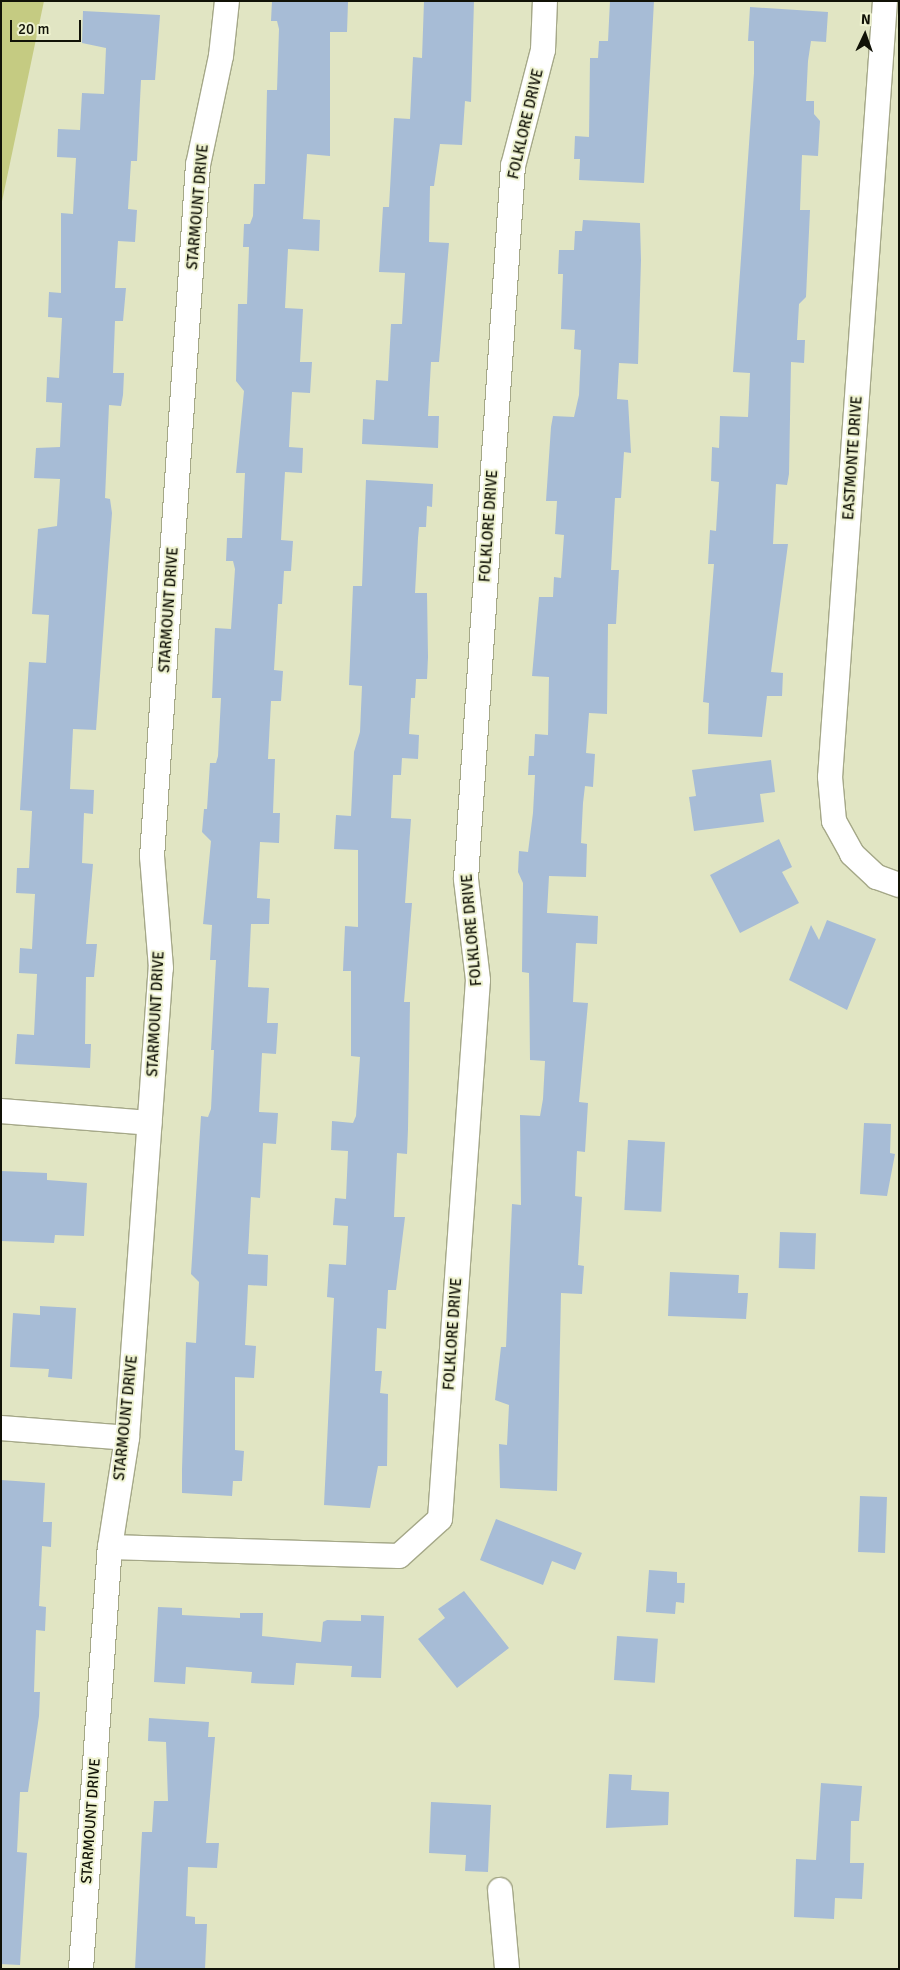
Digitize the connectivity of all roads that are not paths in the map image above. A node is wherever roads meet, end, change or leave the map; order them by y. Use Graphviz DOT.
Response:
graph roads {
  1 [pos="227,1"];
  2 [pos="545,1"];
  3 [pos="885,1"];
  4 [pos="890,65"];
  5 [pos="899,885"];
  6 [pos="1,1111"];
  7 [pos="150,1123"];
  8 [pos="1,1428"];
  9 [pos="127,1438"];
  10 [pos="110,1546"];
  11 [pos="500,1890"];
  12 [pos="81,1969"];
  13 [pos="507,1969"];
  1 -- 7 [label="street, STARMOUNT DRIVE"];
  2 -- 10 [label="street, FOLKLORE DRIVE"];
  3 -- 4 [label="street, EASTMONTE DRIVE"];
  4 -- 5 [label="street, EASTMONTE DRIVE"];
  6 -- 7 [label="street"];
  7 -- 9 [label="street, STARMOUNT DRIVE"];
  8 -- 9 [label="street"];
  9 -- 10 [label="street, STARMOUNT DRIVE"];
  10 -- 12 [label="street, STARMOUNT DRIVE"];
  11 -- 13 [label="street"];
}
